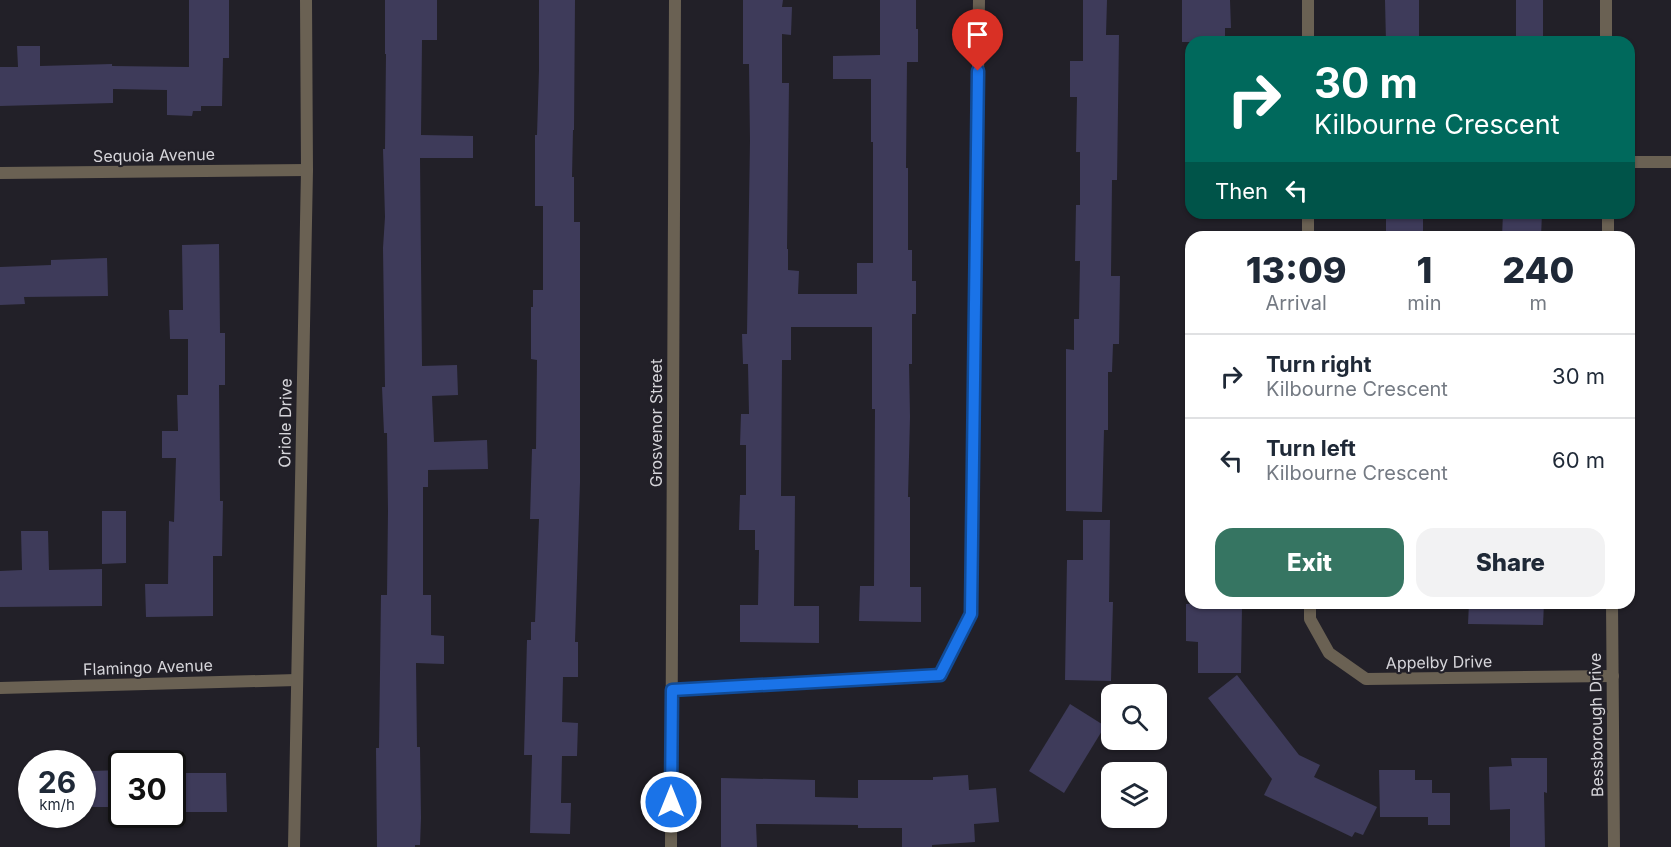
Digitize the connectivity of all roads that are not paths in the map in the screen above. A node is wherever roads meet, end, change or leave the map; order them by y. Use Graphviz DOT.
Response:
graph roads {
  1 [pos="306,0"];
  2 [pos="675,0"];
  3 [pos="979,0"];
  4 [pos="1308,0"];
  5 [pos="1606,0"];
  6 [pos="1308,36"];
  7 [pos="1606,36"];
  8 [pos="1635,162"];
  9 [pos="1671,162"];
  10 [pos="308,170"];
  11 [pos="0,173"];
  12 [pos="1310,609"];
  13 [pos="1612,609"];
  14 [pos="1612,676"];
  15 [pos="296,680"];
  16 [pos="0,688"];
  17 [pos="672,690"];
  18 [pos="294,847"];
  19 [pos="671,847"];
  20 [pos="1614,847"];
  1 -- 10 [label="street, Oriole Drive"];
  2 -- 17 [label="street, Grosvenor Street"];
  3 -- 17 [label="street"];
  4 -- 6 [label="street"];
  5 -- 7 [label="street"];
  8 -- 9 [label="street"];
  10 -- 11 [label="street, Sequoia Avenue"];
  10 -- 15 [label="street, Oriole Drive"];
  12 -- 14 [label="street, Appelby Drive"];
  13 -- 14 [label="street, Bessborough Drive"];
  14 -- 20 [label="street, Bessborough Drive"];
  15 -- 16 [label="street, Flamingo Avenue"];
  15 -- 18 [label="street, Oriole Drive"];
  17 -- 19 [label="street, Grosvenor Street"];
}
